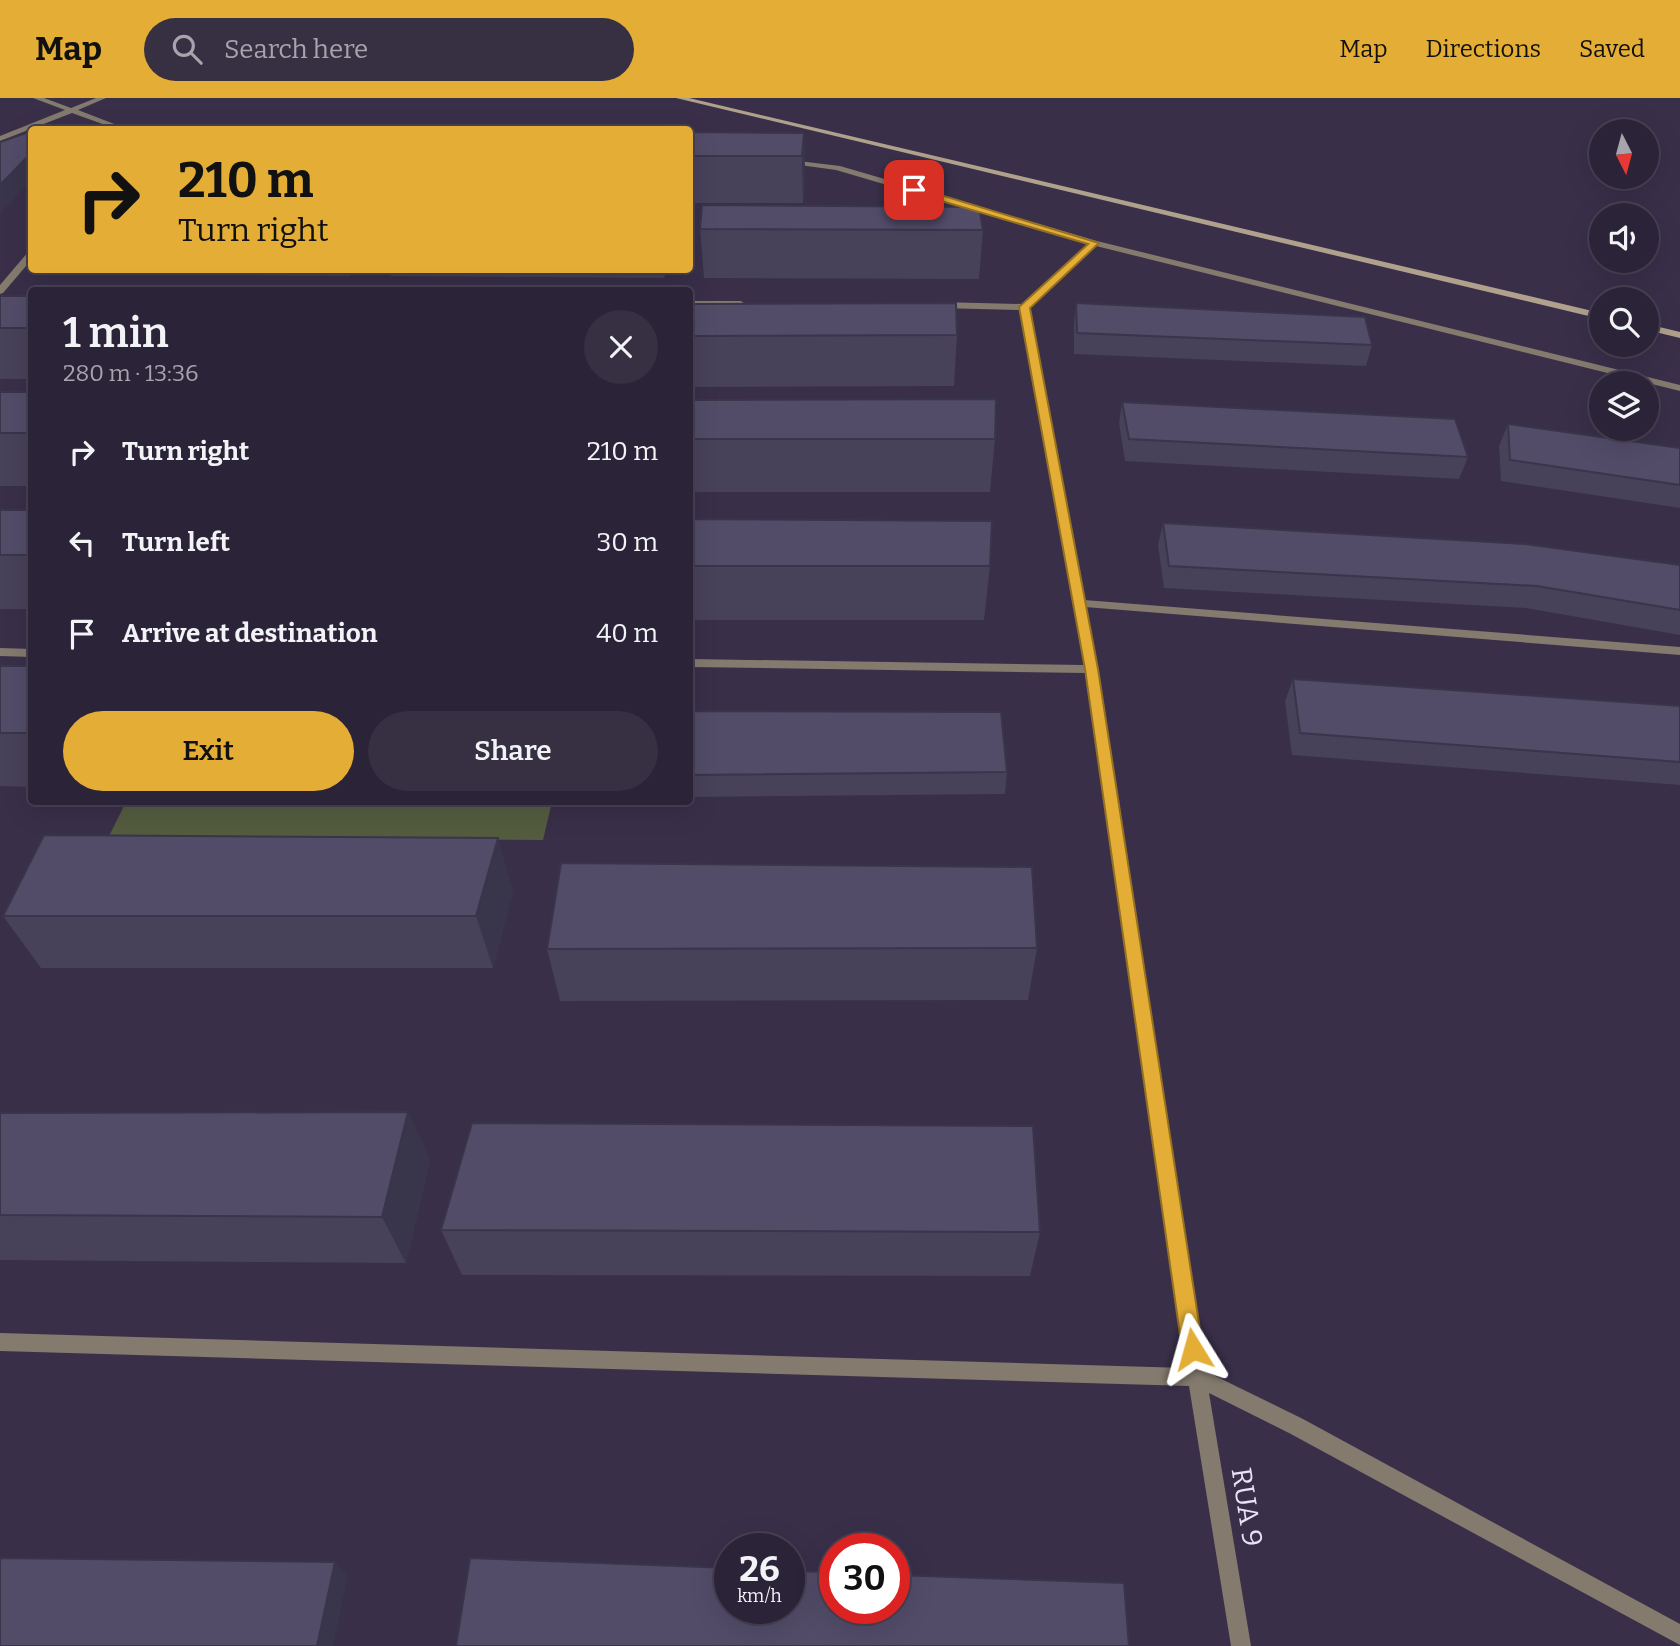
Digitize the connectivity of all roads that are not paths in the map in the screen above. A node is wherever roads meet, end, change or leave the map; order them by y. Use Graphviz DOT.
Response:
graph roads {
  1 [pos="37,98"];
  2 [pos="102,98"];
  3 [pos="680,98"];
  4 [pos="75,109"];
  5 [pos="32,126"];
  6 [pos="117,126"];
  7 [pos="28,128"];
  8 [pos="0,139"];
  9 [pos="779,160"];
  10 [pos="1094,243"];
  11 [pos="28,258"];
  12 [pos="0,290"];
  13 [pos="693,304"];
  14 [pos="757,304"];
  15 [pos="918,305"];
  16 [pos="1024,307"];
  17 [pos="1589,313"];
  18 [pos="1659,330"];
  19 [pos="1680,335"];
  20 [pos="1680,388"];
  21 [pos="1078,603"];
  22 [pos="1680,651"];
  23 [pos="0,652"];
  24 [pos="28,653"];
  25 [pos="693,663"];
  26 [pos="1091,669"];
  27 [pos="0,1342"];
  28 [pos="1197,1377"];
  29 [pos="1680,1635"];
  30 [pos="1241,1646"];
  1 -- 4 [label="street"];
  2 -- 4 [label="street"];
  3 -- 17 [label="street"];
  4 -- 5 [label="street"];
  4 -- 6 [label="street"];
  7 -- 8 [label="street"];
  9 -- 10 [label="street"];
  10 -- 16 [label="street"];
  10 -- 20 [label="street"];
  11 -- 12 [label="street"];
  13 -- 14 [label="street"];
  15 -- 16 [label="street"];
  16 -- 21 [label="street, RUA 9"];
  18 -- 19 [label="street"];
  21 -- 22 [label="street"];
  21 -- 26 [label="street, RUA 9"];
  23 -- 24 [label="street"];
  25 -- 26 [label="street"];
  26 -- 28 [label="street, RUA 9"];
  27 -- 28 [label="street"];
  28 -- 29 [label="street"];
  28 -- 30 [label="street, RUA 9"];
}
